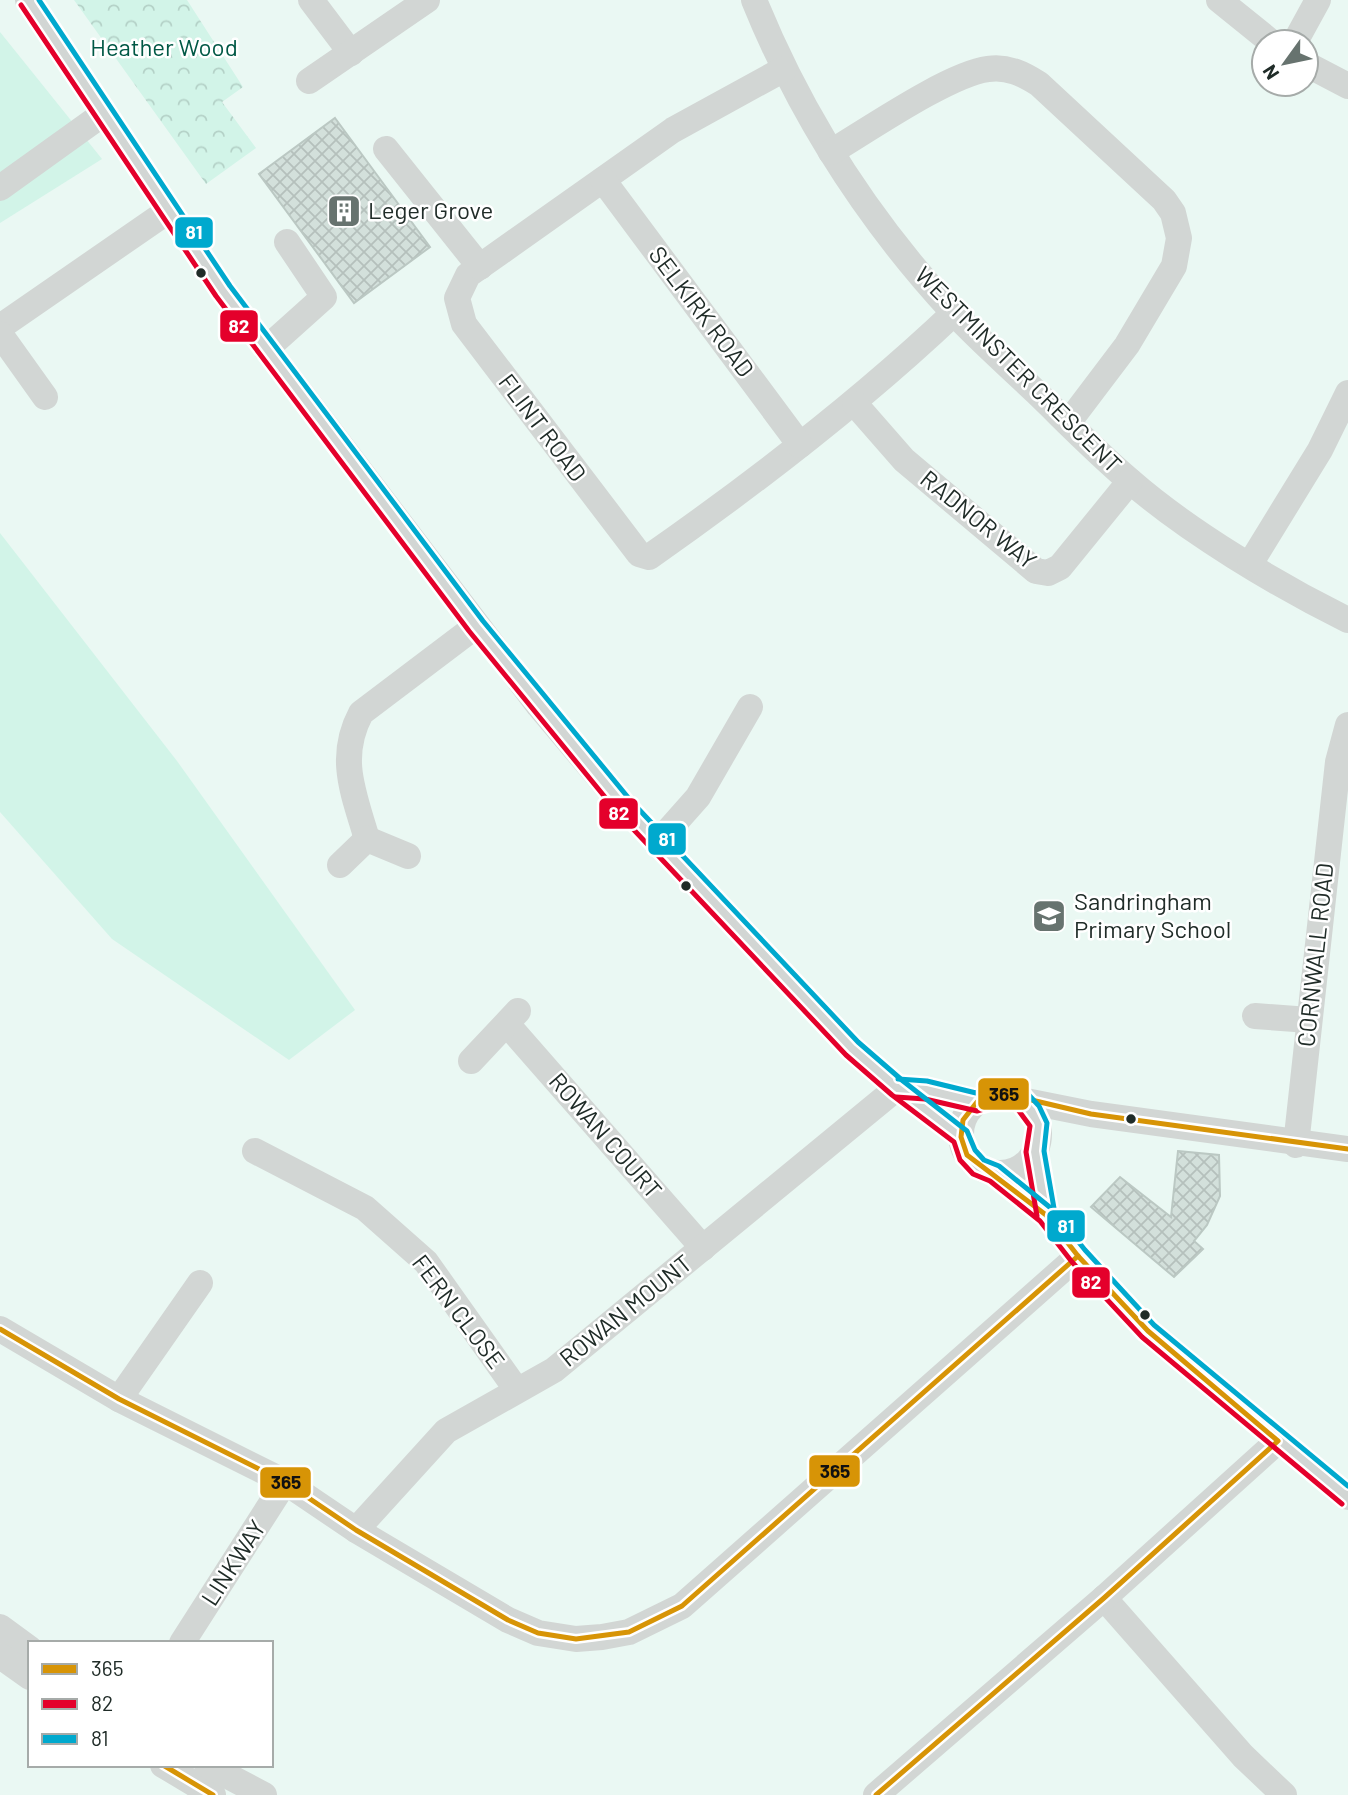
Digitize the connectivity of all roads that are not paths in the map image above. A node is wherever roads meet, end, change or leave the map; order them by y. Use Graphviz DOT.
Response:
graph roads {
  1 [pos="28,0"];
  2 [pos="311,0"];
  3 [pos="427,0"];
  4 [pos="754,0"];
  5 [pos="1219,0"];
  6 [pos="1318,0"];
  7 [pos="1254,28"];
  8 [pos="1303,28"];
  9 [pos="351,53"];
  10 [pos="785,69"];
  11 [pos="1320,71"];
  12 [pos="309,81"];
  13 [pos="1348,86"];
  14 [pos="103,114"];
  15 [pos="386,149"];
  16 [pos="831,152"];
  17 [pos="603,180"];
  18 [pos="0,188"];
  19 [pos="168,211"];
  20 [pos="287,242"];
  21 [pos="480,267"];
  22 [pos="954,313"];
  23 [pos="0,327"];
  24 [pos="0,334"];
  25 [pos="267,349"];
  26 [pos="1348,393"];
  27 [pos="45,397"];
  28 [pos="855,404"];
  29 [pos="1068,423"];
  30 [pos="800,445"];
  31 [pos="1130,481"];
  32 [pos="1250,564"];
  33 [pos="1348,620"];
  34 [pos="475,626"];
  35 [pos="750,707"];
  36 [pos="1348,725"];
  37 [pos="367,839"];
  38 [pos="659,841"];
  39 [pos="408,856"];
  40 [pos="340,865"];
  41 [pos="1255,1016"];
  42 [pos="1309,1020"];
  43 [pos="471,1061"];
  44 [pos="897,1088"];
  45 [pos="1021,1100"];
  46 [pos="976,1102"];
  47 [pos="1091,1114"];
  48 [pos="961,1137"];
  49 [pos="1296,1144"];
  50 [pos="1037,1145"];
  51 [pos="1348,1149"];
  52 [pos="255,1151"];
  53 [pos="994,1173"];
  54 [pos="1046,1215"];
  55 [pos="703,1248"];
  56 [pos="1078,1256"];
  57 [pos="200,1283"];
  58 [pos="0,1329"];
  59 [pos="516,1389"];
  60 [pos="119,1399"];
  61 [pos="1278,1441"];
  62 [pos="285,1482"];
  63 [pos="1348,1497"];
  64 [pos="356,1530"];
  65 [pos="1104,1598"];
  66 [pos="0,1628"];
  67 [pos="183,1641"];
  68 [pos="28,1648"];
  69 [pos="0,1656"];
  70 [pos="28,1676"];
  71 [pos="166,1767"];
  72 [pos="211,1767"];
  73 [pos="1274,1792"];
  74 [pos="213,1795"];
  75 [pos="264,1795"];
  76 [pos="876,1795"];
  1 -- 14 [label="street"];
  2 -- 9 [label="street"];
  3 -- 9 [label="street"];
  4 -- 10 [label="street, WESTMINSTER CRESCENT"];
  5 -- 7 [label="street"];
  6 -- 8 [label="street"];
  9 -- 12 [label="street"];
  10 -- 16 [label="street, WESTMINSTER CRESCENT"];
  10 -- 17 [label="street, FLINT ROAD"];
  11 -- 13 [label="street"];
  14 -- 18 [label="street"];
  14 -- 19 [label="street"];
  15 -- 21 [label="street"];
  16 -- 22 [label="street, WESTMINSTER CRESCENT"];
  16 -- 29 [label="street"];
  17 -- 21 [label="street, FLINT ROAD"];
  17 -- 30 [label="street, SELKIRK ROAD"];
  19 -- 23 [label="street"];
  19 -- 25 [label="street"];
  20 -- 25 [label="street"];
  21 -- 30 [label="street, FLINT ROAD"];
  22 -- 28 [label="street, FLINT ROAD"];
  22 -- 29 [label="street, WESTMINSTER CRESCENT"];
  24 -- 27 [label="street"];
  25 -- 34 [label="street"];
  26 -- 32 [label="street"];
  28 -- 30 [label="street, FLINT ROAD"];
  28 -- 31 [label="street, RADNOR WAY"];
  29 -- 31 [label="street, WESTMINSTER CRESCENT"];
  31 -- 32 [label="street, WESTMINSTER CRESCENT"];
  32 -- 33 [label="street, WESTMINSTER CRESCENT"];
  34 -- 37 [label="street"];
  34 -- 38 [label="street"];
  35 -- 38 [label="street"];
  36 -- 42 [label="street, CORNWALL ROAD"];
  37 -- 39 [label="street"];
  37 -- 40 [label="street"];
  38 -- 44 [label="street"];
  41 -- 42 [label="street"];
  42 -- 49 [label="street, CORNWALL ROAD"];
  43 -- 55 [label="street, ROWAN COURT"];
  44 -- 46 [label="street"];
  44 -- 48 [label="street"];
  44 -- 55 [label="street, ROWAN MOUNT"];
  45 -- 46 [label="street"];
  45 -- 47 [label="street"];
  45 -- 50 [label="street"];
  46 -- 48 [label="street"];
  47 -- 49 [label="street"];
  47 -- 50 [label="street"];
  48 -- 53 [label="street"];
  49 -- 51 [label="street"];
  50 -- 53 [label="street"];
  50 -- 54 [label="street"];
  52 -- 59 [label="street, FERN CLOSE"];
  53 -- 54 [label="street"];
  54 -- 56 [label="street"];
  55 -- 59 [label="street, ROWAN MOUNT"];
  56 -- 61 [label="street"];
  56 -- 64 [label="street"];
  57 -- 60 [label="street"];
  58 -- 60 [label="street"];
  59 -- 64 [label="street, ROWAN MOUNT"];
  60 -- 62 [label="street"];
  61 -- 63 [label="street"];
  61 -- 65 [label="street"];
  62 -- 64 [label="street"];
  62 -- 67 [label="street, LINKWAY"];
  65 -- 73 [label="street"];
  65 -- 76 [label="street"];
  66 -- 68 [label="street"];
  69 -- 70 [label="street"];
  71 -- 74 [label="street"];
  72 -- 75 [label="street"];
}
